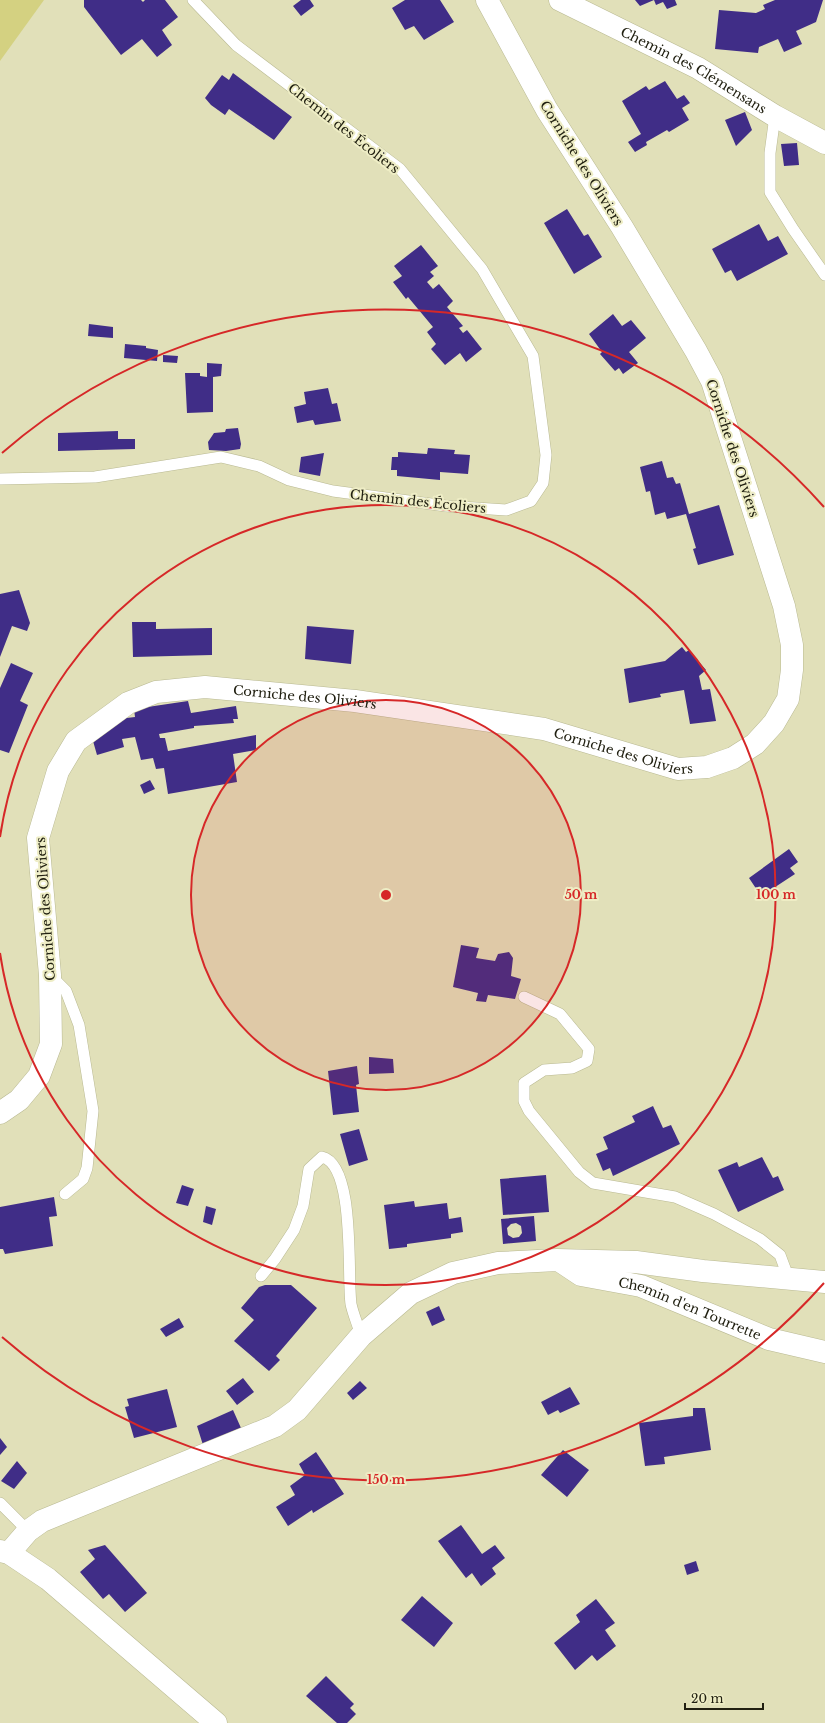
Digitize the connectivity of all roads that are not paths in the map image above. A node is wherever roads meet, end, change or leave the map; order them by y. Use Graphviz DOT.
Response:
graph roads {
  1 [pos="193,0"];
  2 [pos="487,0"];
  3 [pos="560,0"];
  4 [pos="775,116"];
  5 [pos="825,143"];
  6 [pos="825,275"];
  7 [pos="0,479"];
  8 [pos="50,975"];
  9 [pos="524,997"];
  10 [pos="0,1113"];
  11 [pos="65,1194"];
  12 [pos="557,1260"];
  13 [pos="260,1276"];
  14 [pos="789,1279"];
  15 [pos="825,1282"];
  16 [pos="362,1336"];
  17 [pos="825,1352"];
  18 [pos="0,1503"];
  19 [pos="28,1531"];
  20 [pos="4,1552"];
  21 [pos="216,1723"];
  1 -- 7 [label="lane, Chemin des Écoliers"];
  2 -- 8 [label="street, Corniche des Oliviers"];
  3 -- 4 [label="street, Chemin des Clémensans"];
  4 -- 5 [label="street, Chemin des Clémensans"];
  4 -- 6 [label="lane"];
  8 -- 10 [label="street, Corniche des Oliviers"];
  8 -- 11 [label="lane"];
  9 -- 14 [label="lane"];
  12 -- 14 [label="street"];
  12 -- 16 [label="street"];
  12 -- 17 [label="street, Chemin d'en Tourrette"];
  13 -- 16 [label="lane"];
  14 -- 15 [label="street"];
  16 -- 19 [label="street"];
  18 -- 19 [label="lane"];
  19 -- 20 [label="street"];
  20 -- 21 [label="street"];
}
